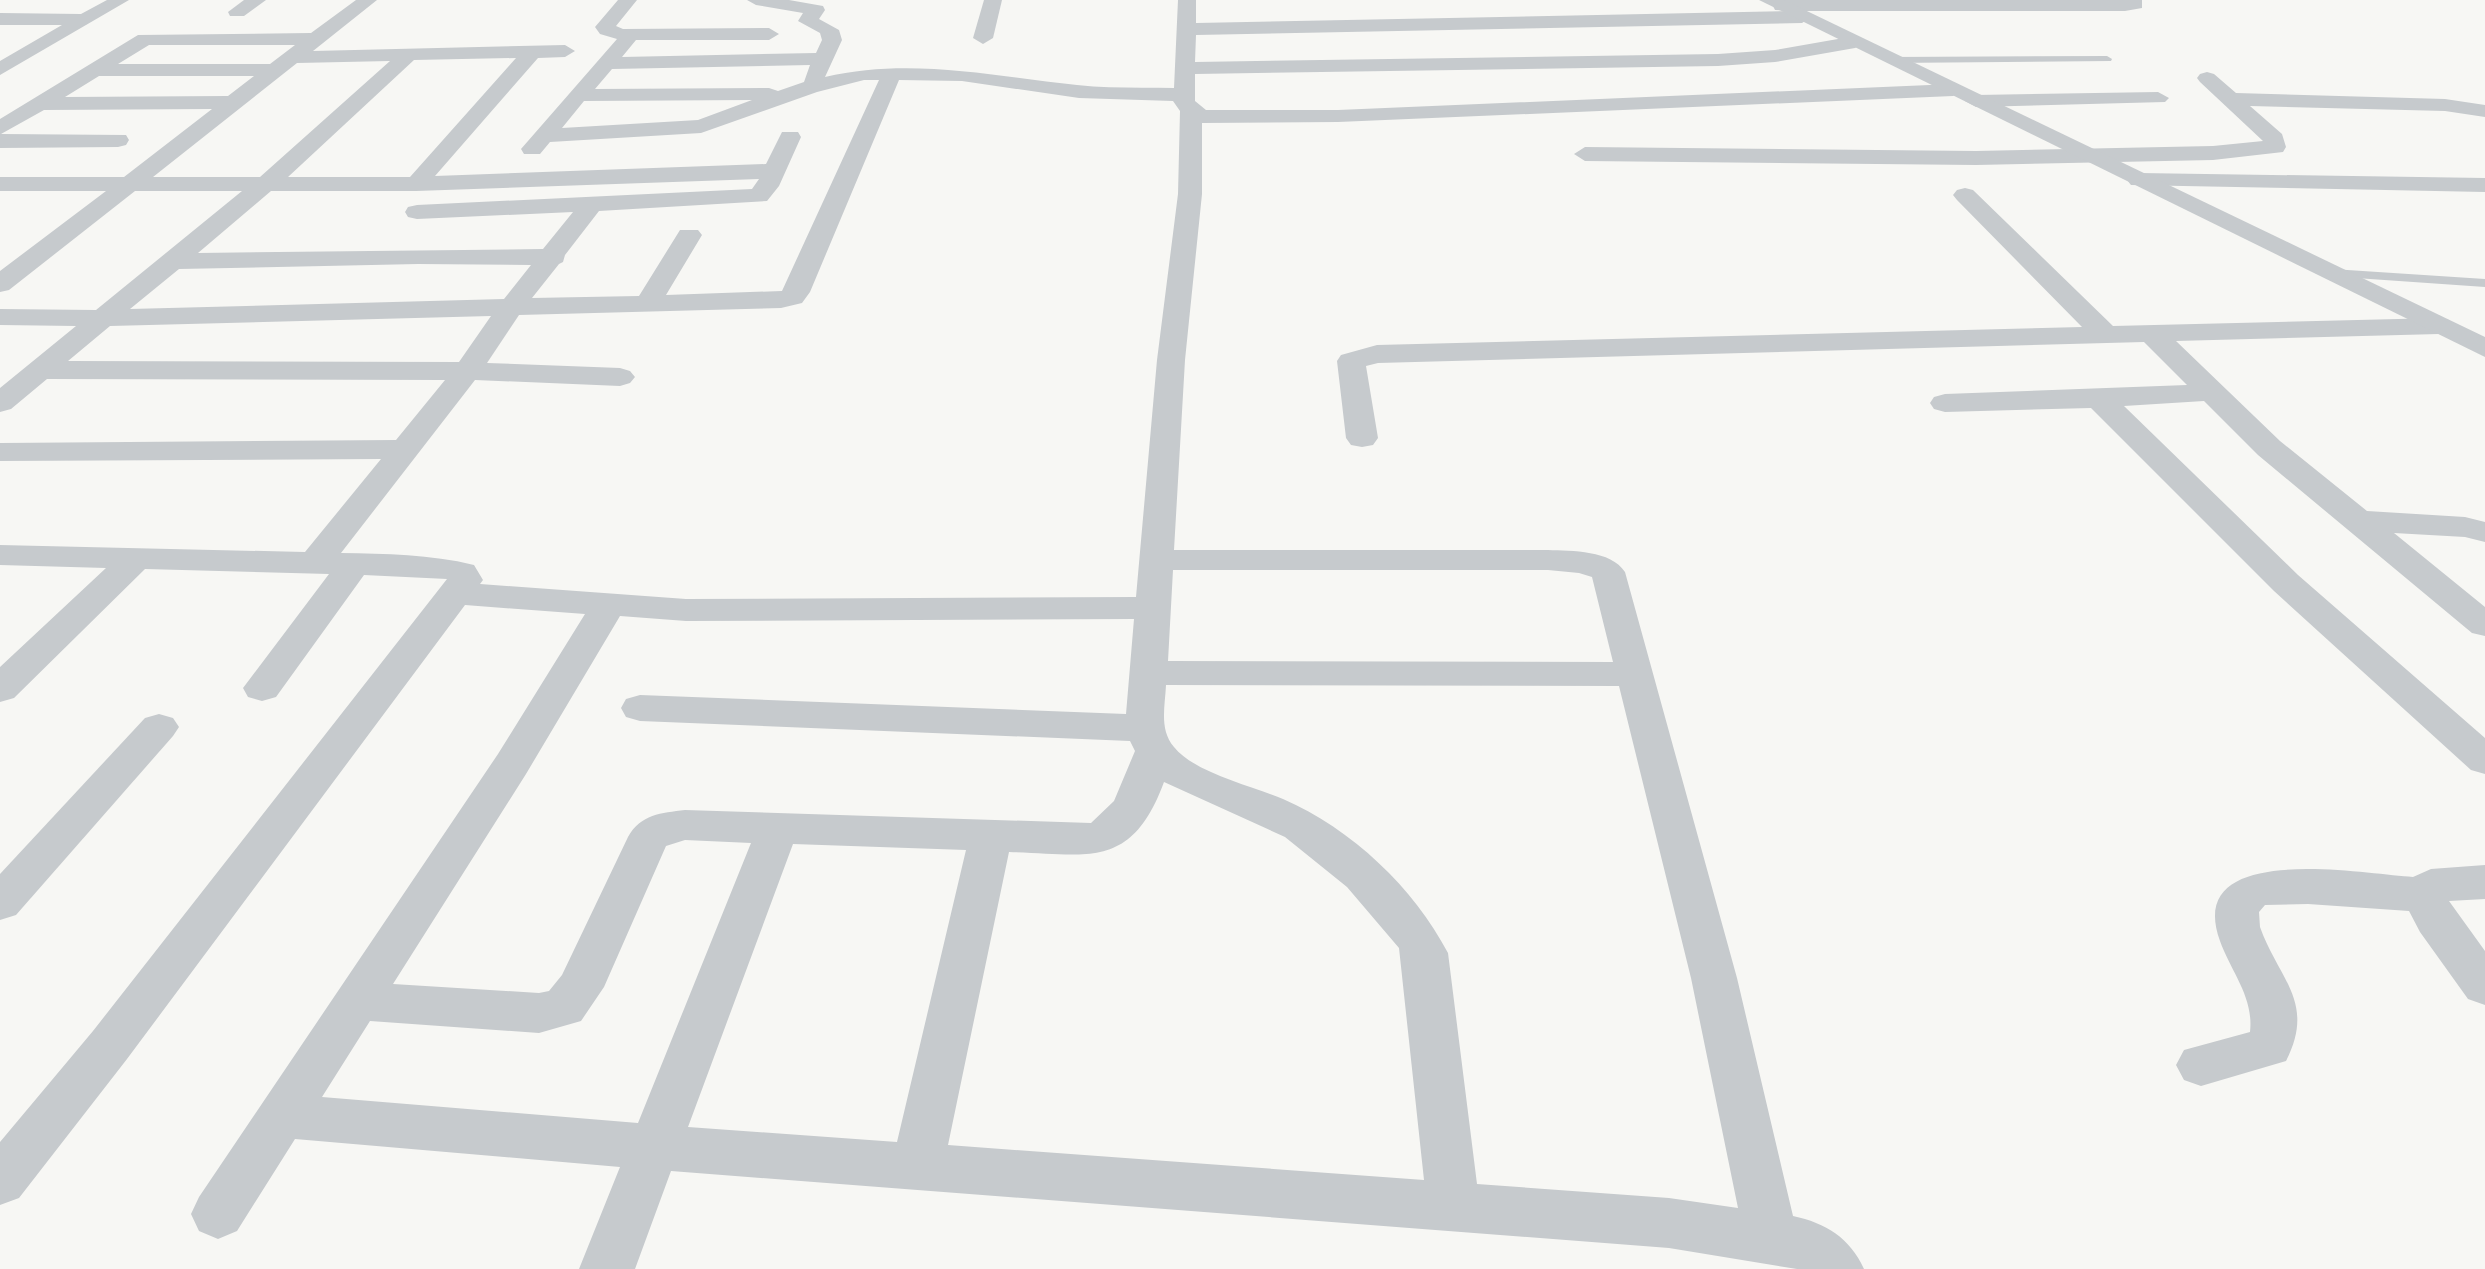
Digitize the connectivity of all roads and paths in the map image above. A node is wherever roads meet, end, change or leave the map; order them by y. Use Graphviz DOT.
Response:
graph roads {
  1 [pos="120,0"];
  2 [pos="257,0"];
  3 [pos="368,0"];
  4 [pos="628,0"];
  5 [pos="757,0"];
  6 [pos="993,0"];
  7 [pos="1188,0"];
  8 [pos="2133,0"];
  9 [pos="2050,2"];
  10 [pos="1958,3"];
  11 [pos="2099,5"];
  12 [pos="1784,8"];
  13 [pos="237,12"];
  14 [pos="0,19"];
  15 [pos="85,20"];
  16 [pos="2126,24"];
  17 [pos="1186,29"];
  18 [pos="624,34"];
  19 [pos="769,34"];
  20 [pos="0,36"];
  21 [pos="1863,36"];
  22 [pos="56,37"];
  23 [pos="983,38"];
  24 [pos="313,39"];
  25 [pos="565,51"];
  26 [pos="532,52"];
  27 [pos="409,54"];
  28 [pos="0,57"];
  29 [pos="21,57"];
  30 [pos="823,59"];
  31 [pos="2107,59"];
  32 [pos="1890,60"];
  33 [pos="606,62"];
  34 [pos="281,63"];
  35 [pos="1184,68"];
  36 [pos="0,69"];
  37 [pos="92,69"];
  38 [pos="892,74"];
  39 [pos="2207,78"];
  40 [pos="1953,90"];
  41 [pos="801,91"];
  42 [pos="576,95"];
  43 [pos="2158,98"];
  44 [pos="2230,99"];
  45 [pos="1976,101"];
  46 [pos="233,102"];
  47 [pos="1187,103"];
  48 [pos="39,104"];
  49 [pos="2485,111"];
  50 [pos="0,128"];
  51 [pos="542,136"];
  52 [pos="790,137"];
  53 [pos="118,140"];
  54 [pos="0,141"];
  55 [pos="2084,153"];
  56 [pos="1585,154"];
  57 [pos="774,171"];
  58 [pos="508,180"];
  59 [pos="2139,180"];
  60 [pos="449,182"];
  61 [pos="267,183"];
  62 [pos="0,184"];
  63 [pos="26,184"];
  64 [pos="134,184"];
  65 [pos="416,184"];
  66 [pos="2485,186"];
  67 [pos="1965,195"];
  68 [pos="0,200"];
  69 [pos="591,205"];
  70 [pos="417,212"];
  71 [pos="689,235"];
  72 [pos="368,257"];
  73 [pos="554,257"];
  74 [pos="175,261"];
  75 [pos="2331,273"];
  76 [pos="2485,283"];
  77 [pos="0,284"];
  78 [pos="647,305"];
  79 [pos="510,309"];
  80 [pos="0,317"];
  81 [pos="105,318"];
  82 [pos="2439,326"];
  83 [pos="2151,333"];
  84 [pos="2106,335"];
  85 [pos="2485,348"];
  86 [pos="41,370"];
  87 [pos="467,371"];
  88 [pos="620,377"];
  89 [pos="2212,392"];
  90 [pos="2099,399"];
  91 [pos="0,403"];
  92 [pos="1945,403"];
  93 [pos="1362,438"];
  94 [pos="405,449"];
  95 [pos="0,452"];
  96 [pos="2358,521"];
  97 [pos="2485,532"];
  98 [pos="0,555"];
  99 [pos="136,559"];
  100 [pos="1156,560"];
  101 [pos="315,563"];
  102 [pos="354,564"];
  103 [pos="455,593"];
  104 [pos="609,604"];
  105 [pos="1152,608"];
  106 [pos="2485,625"];
  107 [pos="1150,673"];
  108 [pos="1634,674"];
  109 [pos="262,688"];
  110 [pos="0,689"];
  111 [pos="640,708"];
  112 [pos="159,727"];
  113 [pos="1149,739"];
  114 [pos="2485,760"];
  115 [pos="778,827"];
  116 [pos="990,834"];
  117 [pos="2485,881"];
  118 [pos="2423,895"];
  119 [pos="0,903"];
  120 [pos="2485,986"];
  121 [pos="357,1001"];
  122 [pos="2201,1065"];
  123 [pos="282,1116"];
  124 [pos="655,1147"];
  125 [pos="917,1167"];
  126 [pos="0,1181"];
  127 [pos="1453,1208"];
  128 [pos="218,1213"];
  129 [pos="1771,1237"];
  130 [pos="607,1269"];
  131 [pos="1836,1269"];
  1 -- 15 [label="street"];
  2 -- 13 [label="street"];
  3 -- 24 [label="street"];
  4 -- 18 [label="street"];
  5 -- 30 [label="street"];
  6 -- 23 [label="street"];
  7 -- 17 [label="street"];
  8 -- 11 [label="street"];
  9 -- 10 [label="street"];
  9 -- 11 [label="street"];
  10 -- 12 [label="street"];
  11 -- 16 [label="street"];
  12 -- 17 [label="street"];
  12 -- 21 [label="street"];
  14 -- 15 [label="street"];
  15 -- 22 [label="street"];
  17 -- 35 [label="street"];
  18 -- 19 [label="street"];
  18 -- 33 [label="street"];
  20 -- 22 [label="street"];
  21 -- 32 [label="street"];
  21 -- 35 [label="street"];
  22 -- 29 [label="street"];
  24 -- 34 [label="street"];
  24 -- 37 [label="street"];
  25 -- 26 [label="street"];
  26 -- 27 [label="street"];
  26 -- 65 [label="street"];
  27 -- 34 [label="street"];
  27 -- 61 [label="street"];
  28 -- 29 [label="street"];
  29 -- 36 [label="street"];
  30 -- 33 [label="street"];
  30 -- 41 [label="street"];
  31 -- 32 [label="lane"];
  32 -- 40 [label="street"];
  33 -- 42 [label="street"];
  34 -- 37 [label="street"];
  34 -- 46 [label="street"];
  35 -- 47 [label="street"];
  37 -- 48 [label="street"];
  38 -- 41 [label="street"];
  38 -- 47 [label="street"];
  38 -- 78 [label="street"];
  39 -- 44 [label="street"];
  40 -- 45 [label="street"];
  40 -- 47 [label="street"];
  41 -- 42 [label="street"];
  41 -- 51 [label="street"];
  42 -- 51 [label="street"];
  43 -- 45 [label="street"];
  44 -- 49 [label="street"];
  44 -- 55 [label="street"];
  45 -- 55 [label="street"];
  46 -- 48 [label="street"];
  46 -- 64 [label="street"];
  47 -- 100 [label="street"];
  48 -- 50 [label="street"];
  51 -- 58 [label="street"];
  52 -- 57 [label="street"];
  53 -- 54 [label="street"];
  55 -- 56 [label="street"];
  55 -- 59 [label="street"];
  57 -- 58 [label="street"];
  57 -- 69 [label="street"];
  58 -- 60 [label="street"];
  59 -- 66 [label="street"];
  59 -- 75 [label="street"];
  60 -- 65 [label="street"];
  60 -- 70 [label="street"];
  61 -- 64 [label="street"];
  61 -- 65 [label="street"];
  61 -- 74 [label="street"];
  62 -- 63 [label="street"];
  63 -- 64 [label="street"];
  63 -- 68 [label="street"];
  64 -- 77 [label="street"];
  67 -- 84 [label="street"];
  69 -- 70 [label="street"];
  69 -- 73 [label="street"];
  70 -- 72 [label="street"];
  71 -- 78 [label="street"];
  72 -- 73 [label="street"];
  72 -- 74 [label="street"];
  73 -- 79 [label="street"];
  74 -- 81 [label="street"];
  75 -- 76 [label="lane"];
  75 -- 82 [label="street"];
  78 -- 79 [label="street"];
  79 -- 81 [label="street"];
  79 -- 87 [label="street"];
  80 -- 81 [label="street"];
  81 -- 86 [label="street"];
  82 -- 83 [label="street"];
  82 -- 85 [label="street"];
  83 -- 84 [label="street"];
  83 -- 89 [label="street"];
  84 -- 93 [label="street"];
  86 -- 87 [label="street"];
  86 -- 91 [label="street"];
  87 -- 88 [label="street"];
  87 -- 94 [label="street"];
  89 -- 90 [label="street"];
  89 -- 96 [label="street"];
  90 -- 92 [label="street"];
  90 -- 114 [label="street"];
  94 -- 95 [label="street"];
  94 -- 101 [label="street"];
  96 -- 97 [label="street"];
  96 -- 106 [label="street"];
  98 -- 99 [label="street"];
  99 -- 101 [label="street"];
  99 -- 110 [label="street"];
  100 -- 105 [label="street"];
  100 -- 108 [label="street"];
  101 -- 102 [label="street"];
  102 -- 103 [label="street"];
  102 -- 109 [label="street"];
  103 -- 104 [label="street"];
  103 -- 126 [label="street"];
  104 -- 105 [label="street"];
  104 -- 121 [label="street"];
  105 -- 107 [label="street"];
  107 -- 108 [label="street"];
  107 -- 113 [label="street"];
  108 -- 129 [label="street"];
  111 -- 113 [label="street"];
  112 -- 119 [label="street"];
  113 -- 116 [label="street"];
  113 -- 127 [label="street"];
  115 -- 116 [label="street"];
  115 -- 121 [label="street"];
  115 -- 124 [label="street"];
  116 -- 125 [label="street"];
  117 -- 118 [label="street"];
  118 -- 120 [label="street"];
  118 -- 122 [label="street"];
  121 -- 123 [label="street"];
  123 -- 124 [label="street"];
  123 -- 128 [label="street"];
  124 -- 125 [label="street"];
  124 -- 130 [label="street"];
  125 -- 127 [label="street"];
  127 -- 129 [label="street"];
  129 -- 131 [label="street"];
}
